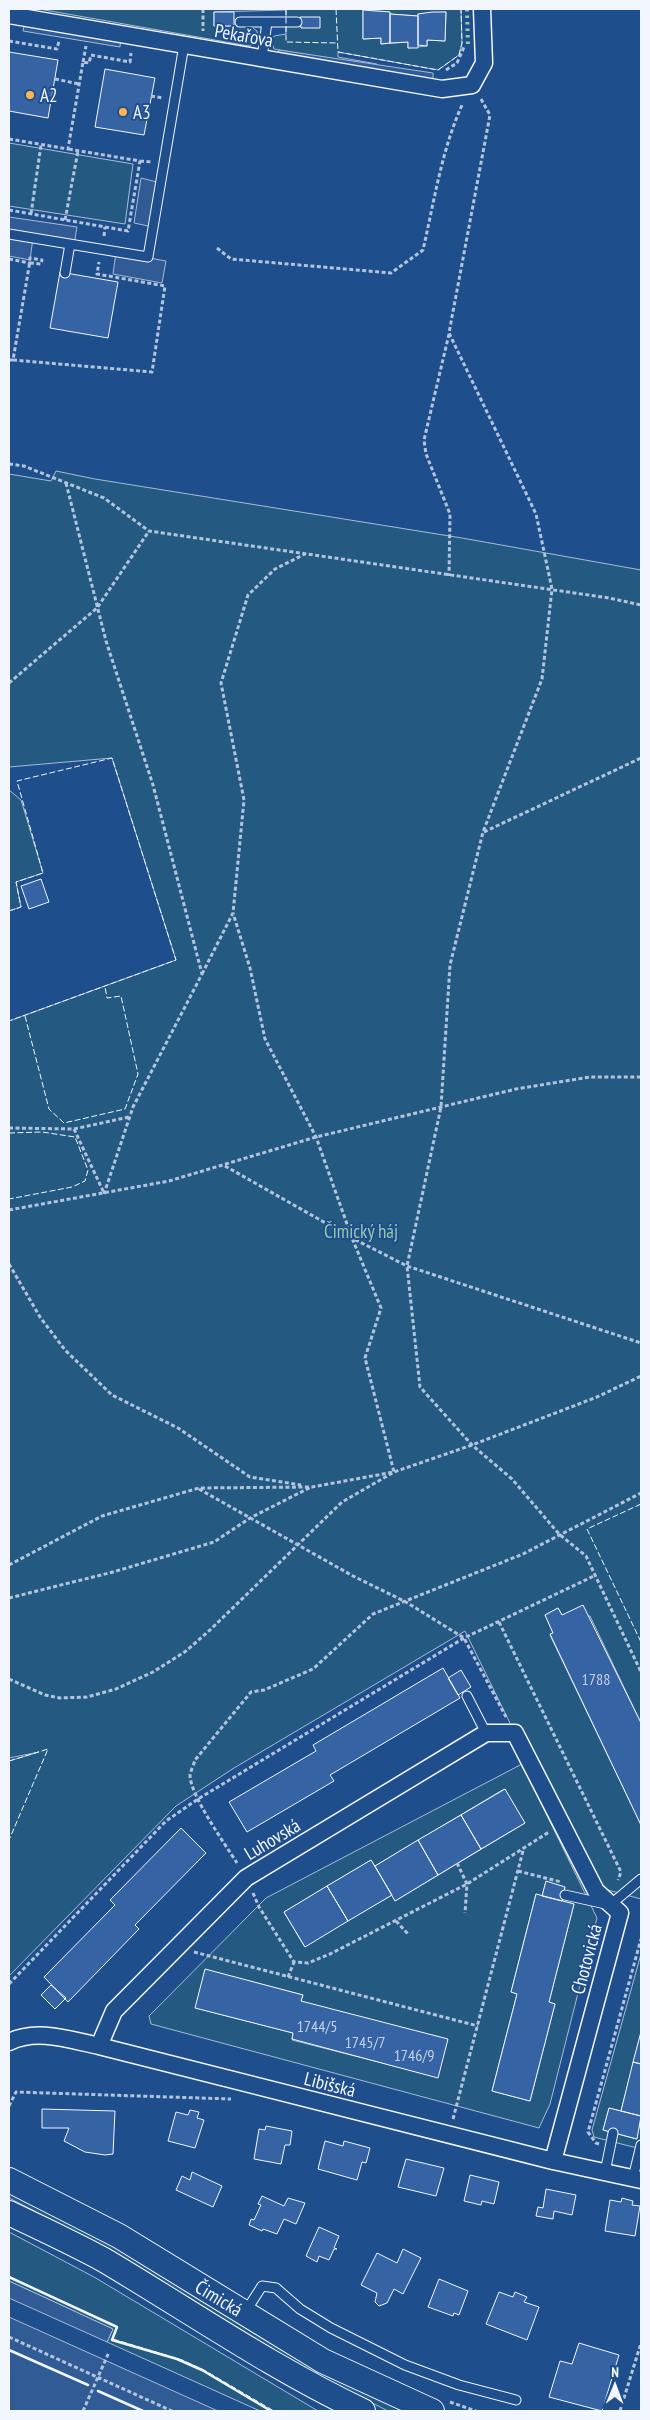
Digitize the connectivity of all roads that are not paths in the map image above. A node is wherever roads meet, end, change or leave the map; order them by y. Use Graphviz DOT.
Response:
graph roads {
  1 [pos="482,9"];
  2 [pos="9,15"];
  3 [pos="240,22"];
  4 [pos="266,22"];
  5 [pos="297,22"];
  6 [pos="184,45"];
  7 [pos="262,58"];
  8 [pos="9,234"];
  9 [pos="70,244"];
  10 [pos="65,273"];
  11 [pos="467,1696"];
  12 [pos="515,1732"];
  13 [pos="486,1733"];
  14 [pos="641,1879"];
  15 [pos="565,1895"];
  16 [pos="615,1901"];
  17 [pos="9,2042"];
  18 [pos="99,2046"];
  19 [pos="613,2132"];
  20 [pos="641,2145"];
  21 [pos="553,2161"];
  22 [pos="605,2172"];
  23 [pos="637,2179"];
  24 [pos="9,2180"];
  25 [pos="9,2213"];
  26 [pos="244,2314"];
  27 [pos="516,2400"];
  28 [pos="363,2411"];
  29 [pos="432,2411"];
  1 -- 7 [label="street, Pekařova"];
  2 -- 6 [label="street, Pekařova"];
  3 -- 4 [label="lane"];
  4 -- 5 [label="lane"];
  4 -- 7 [label="lane"];
  6 -- 7 [label="street, Pekařova"];
  6 -- 9 [label="lane"];
  8 -- 9 [label="lane"];
  9 -- 10 [label="lane"];
  11 -- 13 [label="lane"];
  12 -- 13 [label="street, Luhovská"];
  12 -- 16 [label="street, Chotovická"];
  13 -- 18 [label="street, Luhovská"];
  14 -- 16 [label="lane"];
  15 -- 16 [label="lane"];
  16 -- 21 [label="street, Chotovická"];
  17 -- 18 [label="street, Libišská"];
  18 -- 21 [label="street, Libišská"];
  19 -- 22 [label="lane"];
  20 -- 23 [label="lane"];
  21 -- 22 [label="street, Libišská"];
  22 -- 23 [label="street, Libišská"];
  24 -- 26 [label="main road, Čimická"];
  25 -- 28 [label="main road, Čimická"];
  26 -- 27 [label="lane"];
  26 -- 29 [label="main road, Čimická"];
}
